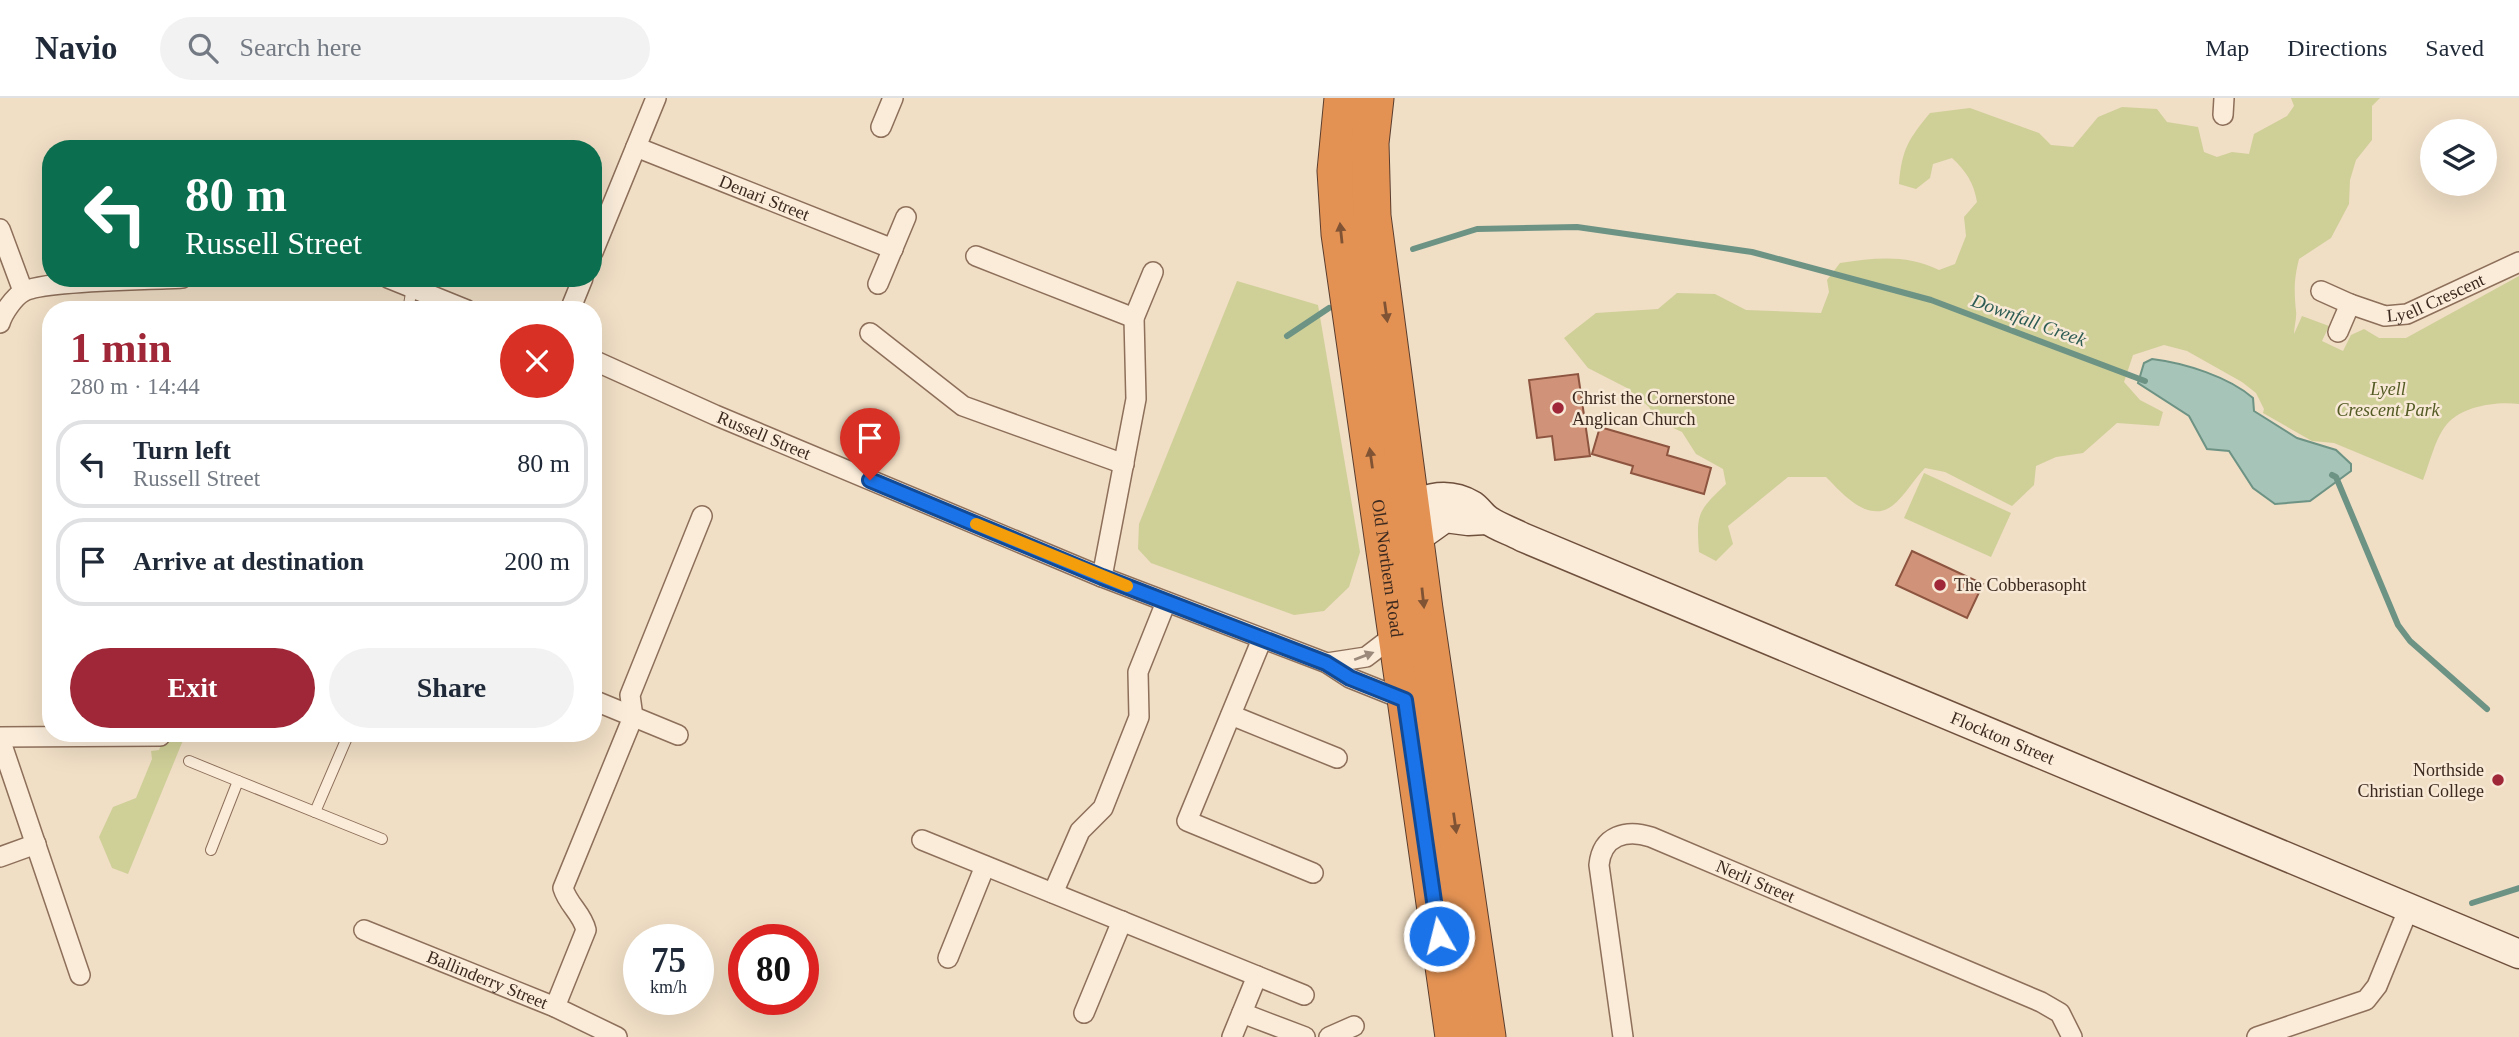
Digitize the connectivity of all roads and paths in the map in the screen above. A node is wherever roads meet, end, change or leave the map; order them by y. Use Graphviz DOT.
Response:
graph roads {
  1 [pos="656,98"];
  2 [pos="893,98"];
  3 [pos="1343,98"];
  4 [pos="1376,98"];
  5 [pos="881,127"];
  6 [pos="636,147"];
  7 [pos="906,217"];
  8 [pos="0,229"];
  9 [pos="602,231"];
  10 [pos="893,249"];
  11 [pos="975,256"];
  12 [pos="2519,262"];
  13 [pos="1153,272"];
  14 [pos="878,284"];
  15 [pos="44,287"];
  16 [pos="412,288"];
  17 [pos="23,291"];
  18 [pos="2321,291"];
  19 [pos="410,301"];
  20 [pos="444,301"];
  21 [pos="2350,304"];
  22 [pos="1133,318"];
  23 [pos="0,323"];
  24 [pos="2338,332"];
  25 [pos="870,333"];
  26 [pos="602,364"];
  27 [pos="1124,464"];
  28 [pos="702,516"];
  29 [pos="1404,531"];
  30 [pos="1102,577"];
  31 [pos="1166,602"];
  32 [pos="1396,634"];
  33 [pos="1262,639"];
  34 [pos="1326,663"];
  35 [pos="1405,700"];
  36 [pos="602,705"];
  37 [pos="1230,715"];
  38 [pos="633,717"];
  39 [pos="678,735"];
  40 [pos="42,737"];
  41 [pos="0,738"];
  42 [pos="344,742"];
  43 [pos="1337,758"];
  44 [pos="189,761"];
  45 [pos="238,781"];
  46 [pos="315,812"];
  47 [pos="382,839"];
  48 [pos="922,840"];
  49 [pos="36,844"];
  50 [pos="211,850"];
  51 [pos="0,857"];
  52 [pos="985,866"];
  53 [pos="1313,873"];
  54 [pos="1054,894"];
  55 [pos="2408,910"];
  56 [pos="1122,921"];
  57 [pos="364,930"];
  58 [pos="2519,954"];
  59 [pos="948,958"];
  60 [pos="80,975"];
  61 [pos="1257,976"];
  62 [pos="1304,995"];
  63 [pos="555,1007"];
  64 [pos="1084,1013"];
  65 [pos="1242,1013"];
  66 [pos="1354,1026"];
  67 [pos="2282,1033"];
  68 [pos="609,1035"];
  69 [pos="1232,1037"];
  70 [pos="1305,1037"];
  71 [pos="1329,1037"];
  72 [pos="1454,1037"];
  73 [pos="1487,1037"];
  74 [pos="1623,1037"];
  75 [pos="2072,1037"];
  76 [pos="2258,1037"];
  1 -- 6 [label="street"];
  2 -- 5 [label="street"];
  29 -- 3 [label="highway, Old Northern Road, one-way"];
  4 -- 29 [label="highway, Old Northern Road, one-way"];
  6 -- 9 [label="street"];
  6 -- 10 [label="street, Denari Street"];
  7 -- 10 [label="street"];
  8 -- 17 [label="street"];
  10 -- 14 [label="street"];
  11 -- 22 [label="street"];
  12 -- 21 [label="street, Lyell Crescent"];
  13 -- 22 [label="street"];
  15 -- 17 [label="street"];
  16 -- 19 [label="lane"];
  16 -- 20 [label="street"];
  17 -- 23 [label="street"];
  18 -- 21 [label="street, Lyell Crescent"];
  21 -- 24 [label="street"];
  22 -- 27 [label="street"];
  25 -- 27 [label="street"];
  26 -- 30 [label="street, Russell Street"];
  27 -- 30 [label="street"];
  28 -- 38 [label="street"];
  29 -- 32 [label="highway, Old Northern Road"];
  29 -- 55 [label="street, Flockton Street"];
  29 -- 73 [label="highway, Old Northern Road, one-way"];
  30 -- 31 [label="street, Russell Street"];
  31 -- 33 [label="street, Russell Street"];
  31 -- 54 [label="street"];
  34 -- 32 [label="street, Russell Street, one-way"];
  32 -- 35 [label="highway, Old Northern Road"];
  33 -- 34 [label="street, Russell Street"];
  33 -- 37 [label="street"];
  34 -- 35 [label="street, Russell Street"];
  35 -- 72 [label="highway, Old Northern Road"];
  36 -- 38 [label="street"];
  37 -- 43 [label="street"];
  37 -- 53 [label="street"];
  38 -- 39 [label="street"];
  38 -- 63 [label="street"];
  40 -- 41 [label="street"];
  41 -- 49 [label="street"];
  42 -- 46 [label="lane"];
  44 -- 45 [label="lane"];
  45 -- 46 [label="lane"];
  45 -- 50 [label="lane"];
  46 -- 47 [label="lane"];
  48 -- 52 [label="street"];
  49 -- 51 [label="street"];
  49 -- 60 [label="street"];
  52 -- 54 [label="street"];
  52 -- 59 [label="street"];
  54 -- 56 [label="street"];
  55 -- 58 [label="street, Flockton Street"];
  55 -- 67 [label="street"];
  56 -- 61 [label="street"];
  56 -- 64 [label="street"];
  57 -- 63 [label="street, Ballinderry Street"];
  61 -- 62 [label="street"];
  61 -- 65 [label="street"];
  63 -- 68 [label="street, Ballinderry Street"];
  65 -- 69 [label="street"];
  65 -- 70 [label="street"];
  66 -- 71 [label="street"];
  67 -- 76 [label="street"];
  74 -- 75 [label="street, Nerli Street"];
}
